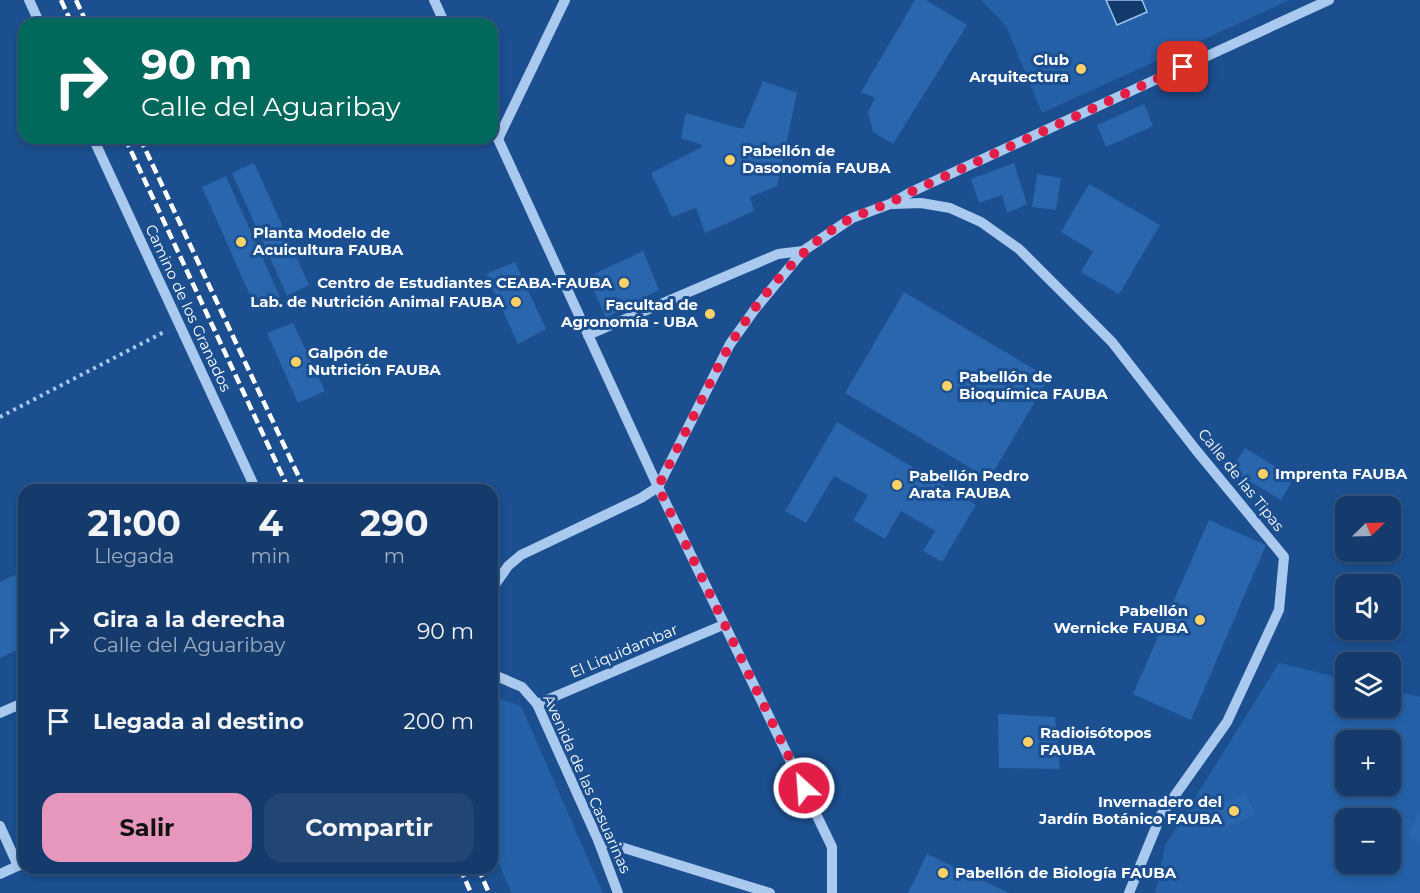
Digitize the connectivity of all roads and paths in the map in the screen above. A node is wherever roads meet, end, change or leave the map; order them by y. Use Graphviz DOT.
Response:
graph roads {
  1 [pos="29,0"];
  2 [pos="434,0"];
  3 [pos="564,0"];
  4 [pos="1329,0"];
  5 [pos="37,18"];
  6 [pos="442,18"];
  7 [pos="498,139"];
  8 [pos="96,144"];
  9 [pos="890,204"];
  10 [pos="803,251"];
  11 [pos="178,324"];
  12 [pos="588,335"];
  13 [pos="0,417"];
  14 [pos="253,484"];
  15 [pos="658,487"];
  16 [pos="498,581"];
  17 [pos="723,625"];
  18 [pos="498,677"];
  19 [pos="537,704"];
  20 [pos="18,705"];
  21 [pos="0,713"];
  22 [pos="0,826"];
  23 [pos="598,840"];
  24 [pos="18,859"];
  25 [pos="18,866"];
  26 [pos="0,874"];
  27 [pos="618,893"];
  28 [pos="770,893"];
  29 [pos="832,893"];
  30 [pos="1129,893"];
  1 -- 5 [label="lane"];
  2 -- 6 [label="lane"];
  3 -- 7 [label="lane"];
  4 -- 9 [label="lane"];
  7 -- 12 [label="lane"];
  8 -- 11 [label="lane, Camino de los Granados"];
  9 -- 10 [label="lane"];
  9 -- 30 [label="lane, Calle de las Tipas"];
  10 -- 12 [label="lane"];
  10 -- 15 [label="lane"];
  11 -- 13 [label="path"];
  11 -- 14 [label="lane, Camino de los Granados"];
  12 -- 15 [label="lane"];
  15 -- 16 [label="lane"];
  15 -- 17 [label="lane"];
  17 -- 19 [label="lane, El Liquidambar"];
  17 -- 29 [label="lane"];
  18 -- 19 [label="lane, Avenida de las Casuarinas"];
  19 -- 23 [label="lane, Avenida de las Casuarinas"];
  20 -- 21 [label="lane"];
  22 -- 24 [label="lane"];
  23 -- 27 [label="lane, Avenida de las Casuarinas"];
  23 -- 28 [label="lane"];
  25 -- 26 [label="lane"];
}
